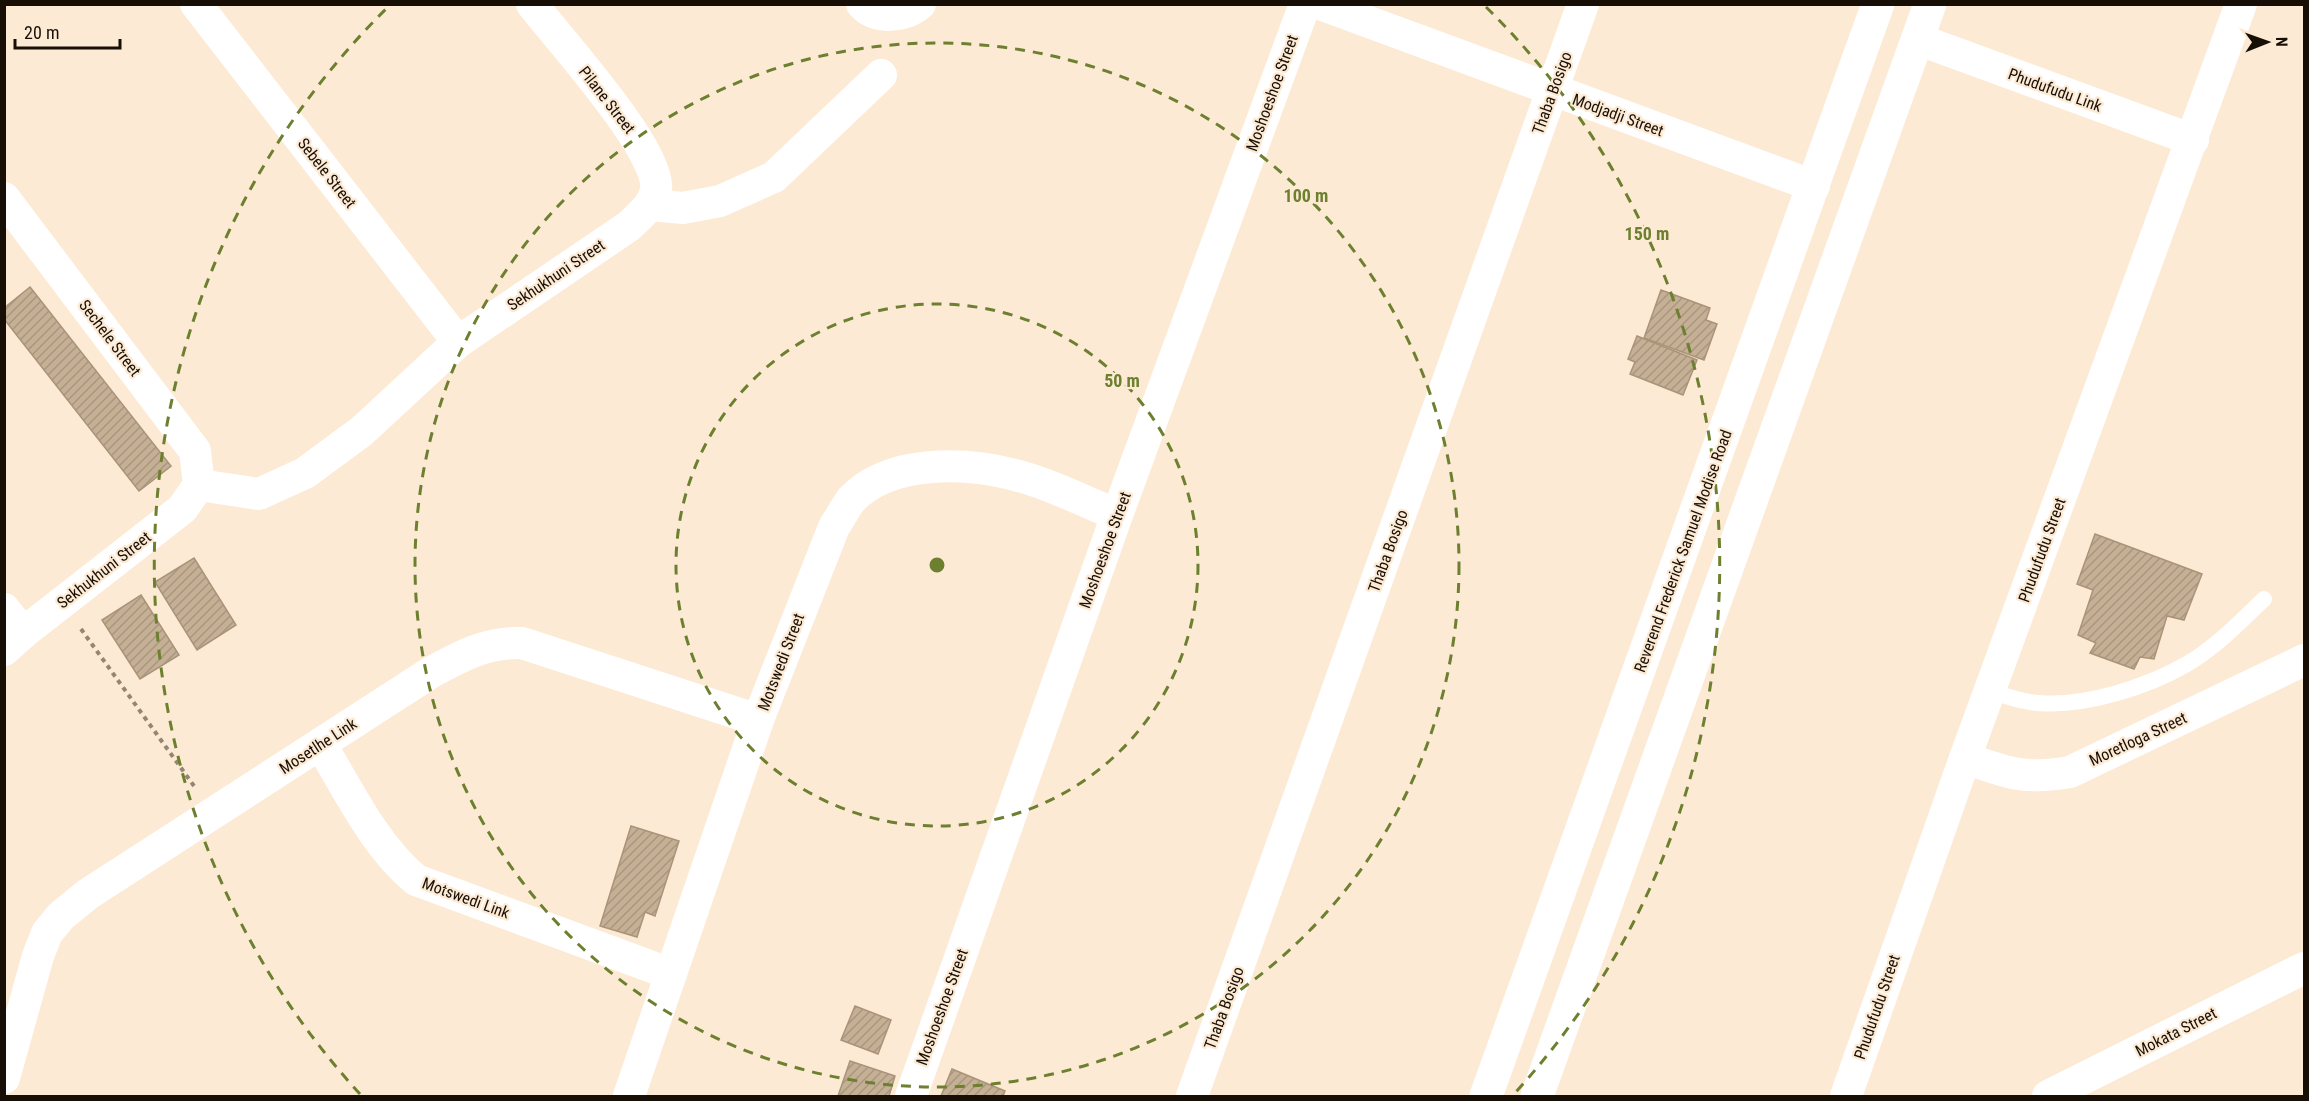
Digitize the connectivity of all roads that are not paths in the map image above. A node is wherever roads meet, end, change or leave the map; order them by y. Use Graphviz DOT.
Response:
graph roads {
  1 [pos="196,4"];
  2 [pos="532,4"];
  3 [pos="862,4"];
  4 [pos="920,4"];
  5 [pos="1305,4"];
  6 [pos="1320,4"];
  7 [pos="1583,4"];
  8 [pos="1878,4"];
  9 [pos="1930,4"];
  10 [pos="2241,4"];
  11 [pos="1917,39"];
  12 [pos="881,75"];
  13 [pos="1552,91"];
  14 [pos="2193,140"];
  15 [pos="1814,186"];
  16 [pos="4,198"];
  17 [pos="651,205"];
  18 [pos="458,342"];
  19 [pos="199,485"];
  20 [pos="1117,515"];
  21 [pos="2264,599"];
  22 [pos="11,631"];
  23 [pos="2304,660"];
  24 [pos="1990,690"];
  25 [pos="758,720"];
  26 [pos="321,745"];
  27 [pos="1965,758"];
  28 [pos="2304,968"];
  29 [pos="671,974"];
  30 [pos="4,1078"];
  31 [pos="629,1096"];
  32 [pos="911,1096"];
  33 [pos="1192,1096"];
  34 [pos="1486,1096"];
  35 [pos="1537,1096"];
  36 [pos="1846,1096"];
  37 [pos="2048,1096"];
  1 -- 18 [label="street, Sebele Street"];
  2 -- 17 [label="street, Pilane Street"];
  3 -- 4 [label="street"];
  5 -- 20 [label="street, Moshoeshoe Street"];
  6 -- 13 [label="street, Modjadji Street"];
  7 -- 13 [label="street, Thaba Bosigo"];
  8 -- 15 [label="main road, Reverend Frederick Samuel Modise Road"];
  9 -- 11 [label="main road"];
  10 -- 14 [label="street, Phudufudu Street"];
  11 -- 14 [label="street, Phudufudu Link"];
  11 -- 35 [label="main road"];
  12 -- 17 [label="street"];
  13 -- 15 [label="street, Modjadji Street"];
  13 -- 33 [label="street, Thaba Bosigo"];
  14 -- 24 [label="street, Phudufudu Street"];
  15 -- 34 [label="main road, Reverend Frederick Samuel Modise Road"];
  16 -- 19 [label="street, Sechele Street"];
  17 -- 18 [label="street, Sekhukhuni Street"];
  18 -- 19 [label="street, Sekhukhuni Street"];
  19 -- 22 [label="street, Sekhukhuni Street"];
  20 -- 25 [label="street, Motswedi Street"];
  20 -- 32 [label="street, Moshoeshoe Street"];
  21 -- 24 [label="lane"];
  23 -- 27 [label="street, Moretloga Street"];
  24 -- 27 [label="street, Phudufudu Street"];
  25 -- 26 [label="street, Mosetlhe Link"];
  25 -- 29 [label="street, Motswedi Street"];
  26 -- 29 [label="street, Motswedi Link"];
  26 -- 30 [label="street, Mosetlhe Link"];
  27 -- 36 [label="street, Phudufudu Street"];
  28 -- 37 [label="street, Mokata Street"];
  29 -- 31 [label="street, Motswedi Street"];
}
